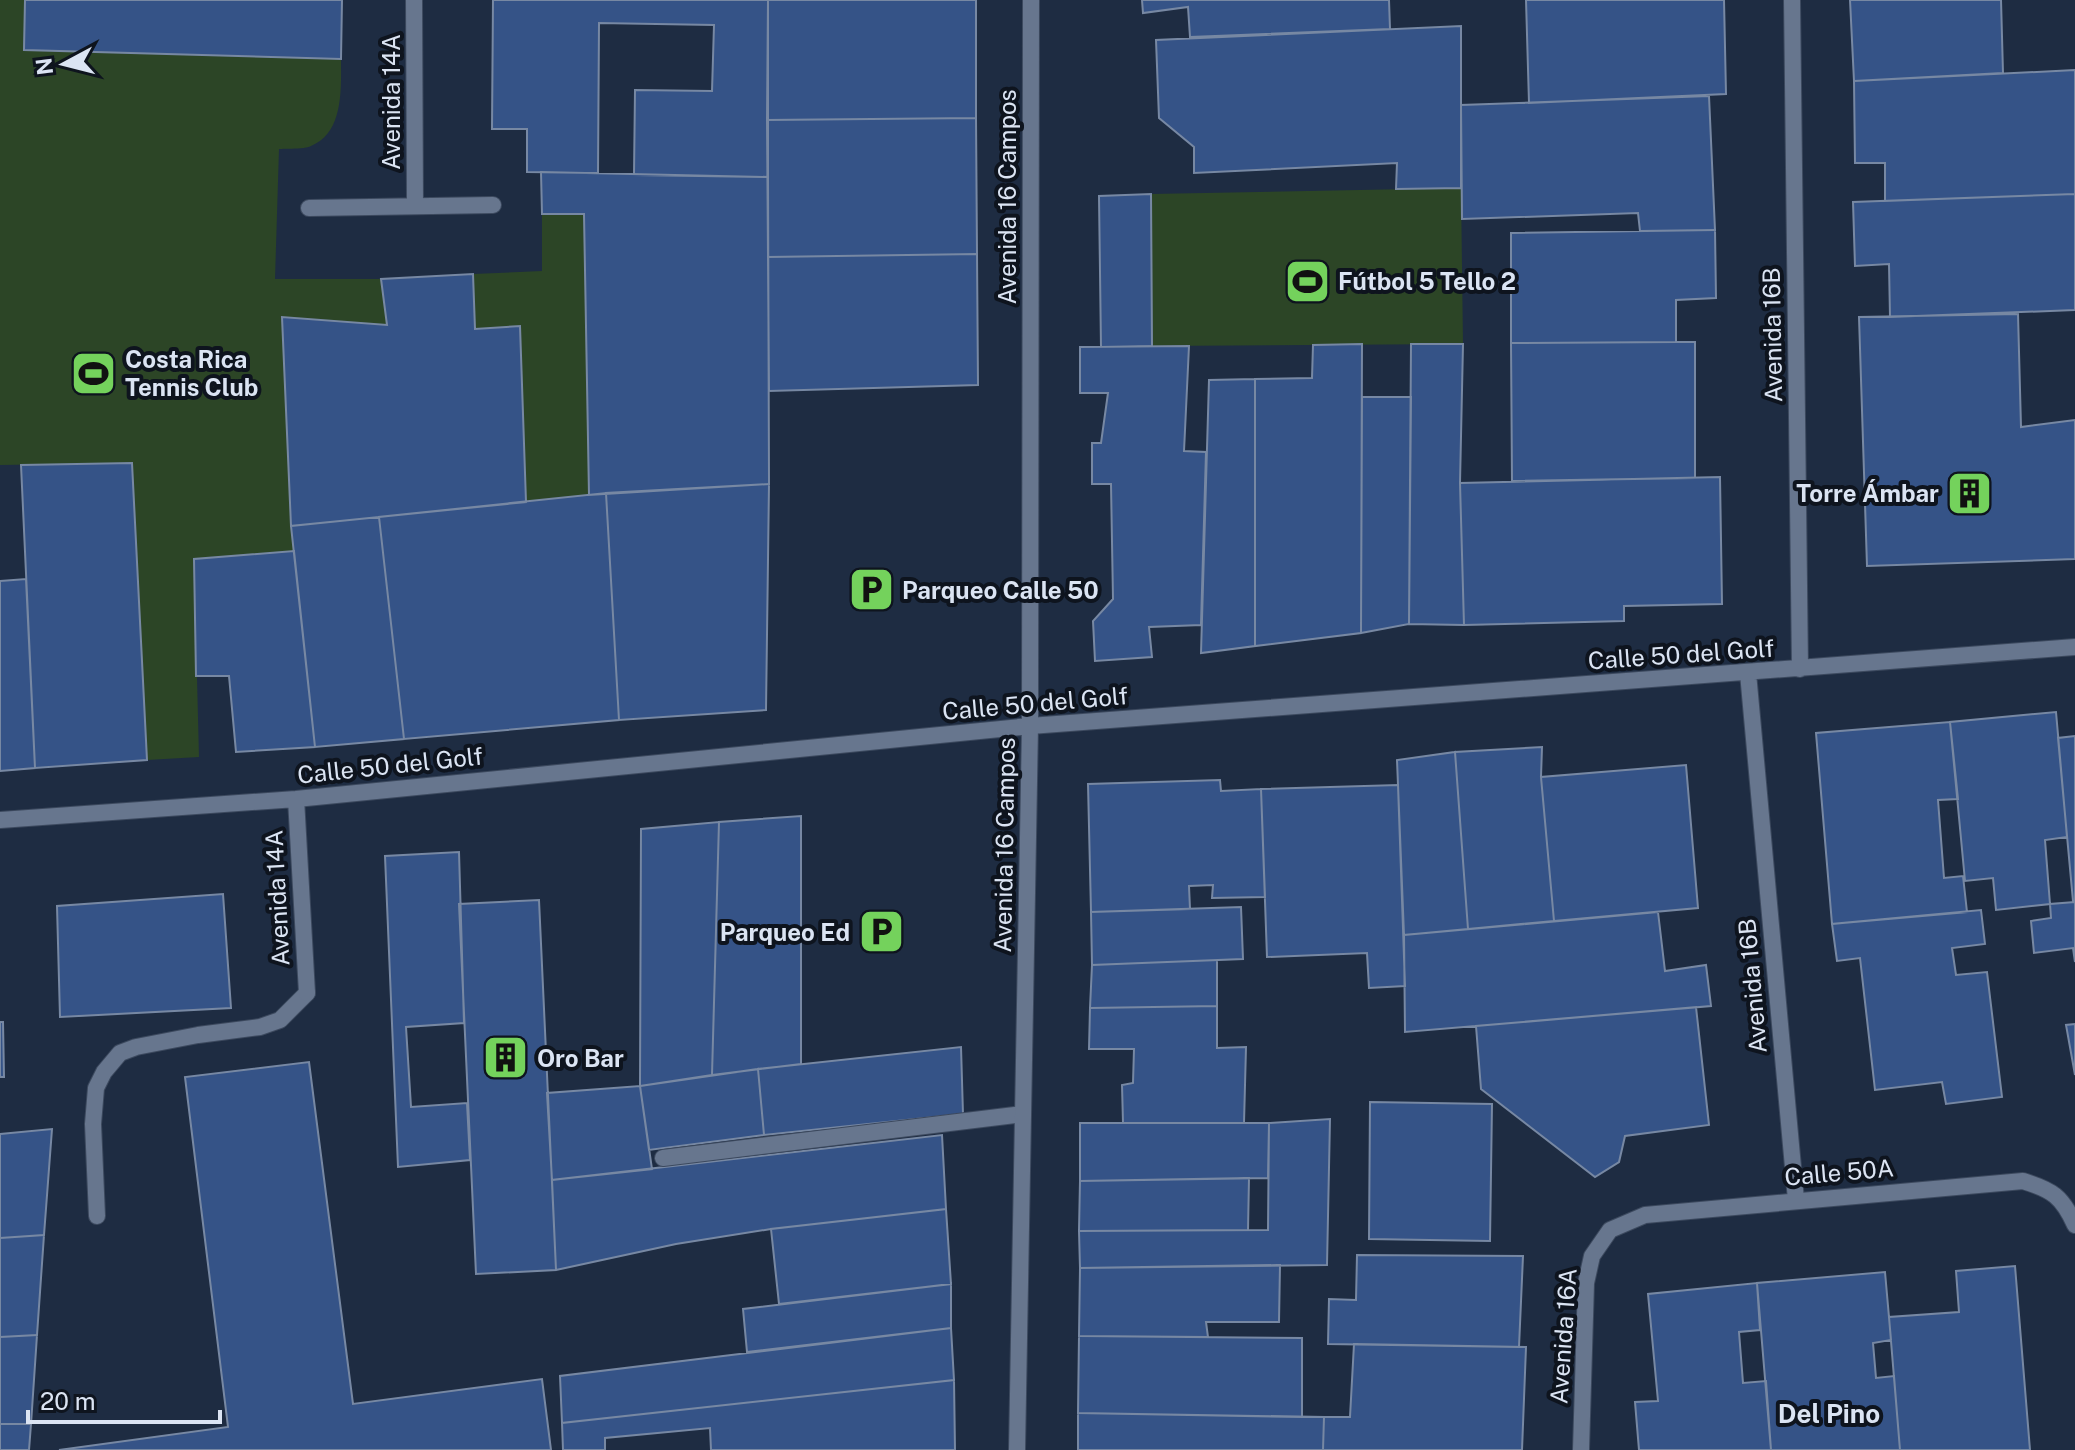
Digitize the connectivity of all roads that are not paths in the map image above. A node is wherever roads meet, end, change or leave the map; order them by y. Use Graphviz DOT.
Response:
graph roads {
  1 [pos="414,0"];
  2 [pos="1031,0"];
  3 [pos="1792,0"];
  4 [pos="415,205"];
  5 [pos="493,205"];
  6 [pos="309,208"];
  7 [pos="2075,647"];
  8 [pos="1800,669"];
  9 [pos="1748,673"];
  10 [pos="1030,726"];
  11 [pos="296,799"];
  12 [pos="0,820"];
  13 [pos="1023,1114"];
  14 [pos="663,1158"];
  15 [pos="1796,1200"];
  16 [pos="97,1216"];
  17 [pos="2075,1225"];
  18 [pos="1610,1230"];
  19 [pos="1017,1450"];
  20 [pos="1581,1450"];
  1 -- 4 [label="street, Avenida 14A"];
  2 -- 10 [label="street, Avenida 16 Campos"];
  3 -- 8 [label="street, Avenida 16B"];
  4 -- 5 [label="street"];
  4 -- 6 [label="street"];
  7 -- 8 [label="street, Calle 50 del Golf"];
  8 -- 9 [label="street, Calle 50 del Golf"];
  9 -- 10 [label="street, Calle 50 del Golf"];
  9 -- 15 [label="street, Avenida 16B"];
  10 -- 11 [label="street, Calle 50 del Golf"];
  10 -- 13 [label="street, Avenida 16 Campos"];
  11 -- 12 [label="street, Calle 50 del Golf"];
  11 -- 16 [label="street, Avenida 14A"];
  13 -- 14 [label="street"];
  13 -- 19 [label="street, Avenida 16 Campos"];
  15 -- 17 [label="street, Calle 50A"];
  15 -- 18 [label="street, Calle 50A"];
  18 -- 20 [label="street, Avenida 16A"];
}
